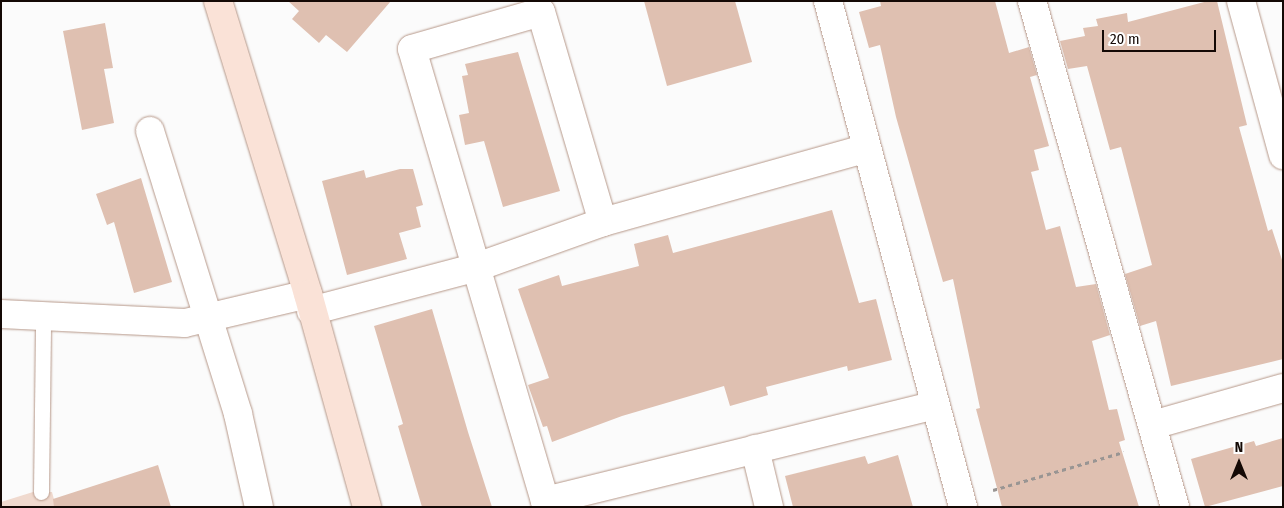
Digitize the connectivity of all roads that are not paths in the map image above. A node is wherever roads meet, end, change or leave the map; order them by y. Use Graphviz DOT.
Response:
graph roads {
  1 [pos="218,1"];
  2 [pos="828,1"];
  3 [pos="1032,1"];
  4 [pos="1241,1"];
  5 [pos="150,131"];
  6 [pos="866,149"];
  7 [pos="1283,155"];
  8 [pos="603,222"];
  9 [pos="474,268"];
  10 [pos="310,302"];
  11 [pos="1,314"];
  12 [pos="43,316"];
  13 [pos="206,320"];
  14 [pos="1283,388"];
  15 [pos="935,405"];
  16 [pos="1156,434"];
  17 [pos="755,449"];
  18 [pos="41,492"];
  19 [pos="962,503"];
  20 [pos="546,504"];
  21 [pos="259,507"];
  22 [pos="367,507"];
  23 [pos="769,507"];
  24 [pos="1175,507"];
  1 -- 10 [label="street"];
  2 -- 6 [label="street"];
  3 -- 16 [label="street"];
  4 -- 7 [label="street"];
  5 -- 13 [label="street"];
  6 -- 8 [label="street"];
  6 -- 15 [label="street"];
  8 -- 9 [label="street"];
  8 -- 9 [label="street"];
  9 -- 10 [label="street"];
  9 -- 20 [label="street"];
  10 -- 13 [label="street"];
  10 -- 22 [label="street"];
  11 -- 12 [label="street"];
  12 -- 13 [label="street"];
  12 -- 18 [label="lane"];
  13 -- 21 [label="street"];
  14 -- 16 [label="street"];
  15 -- 17 [label="street"];
  15 -- 19 [label="street"];
  16 -- 24 [label="street"];
  17 -- 20 [label="street"];
  17 -- 23 [label="street"];
}
